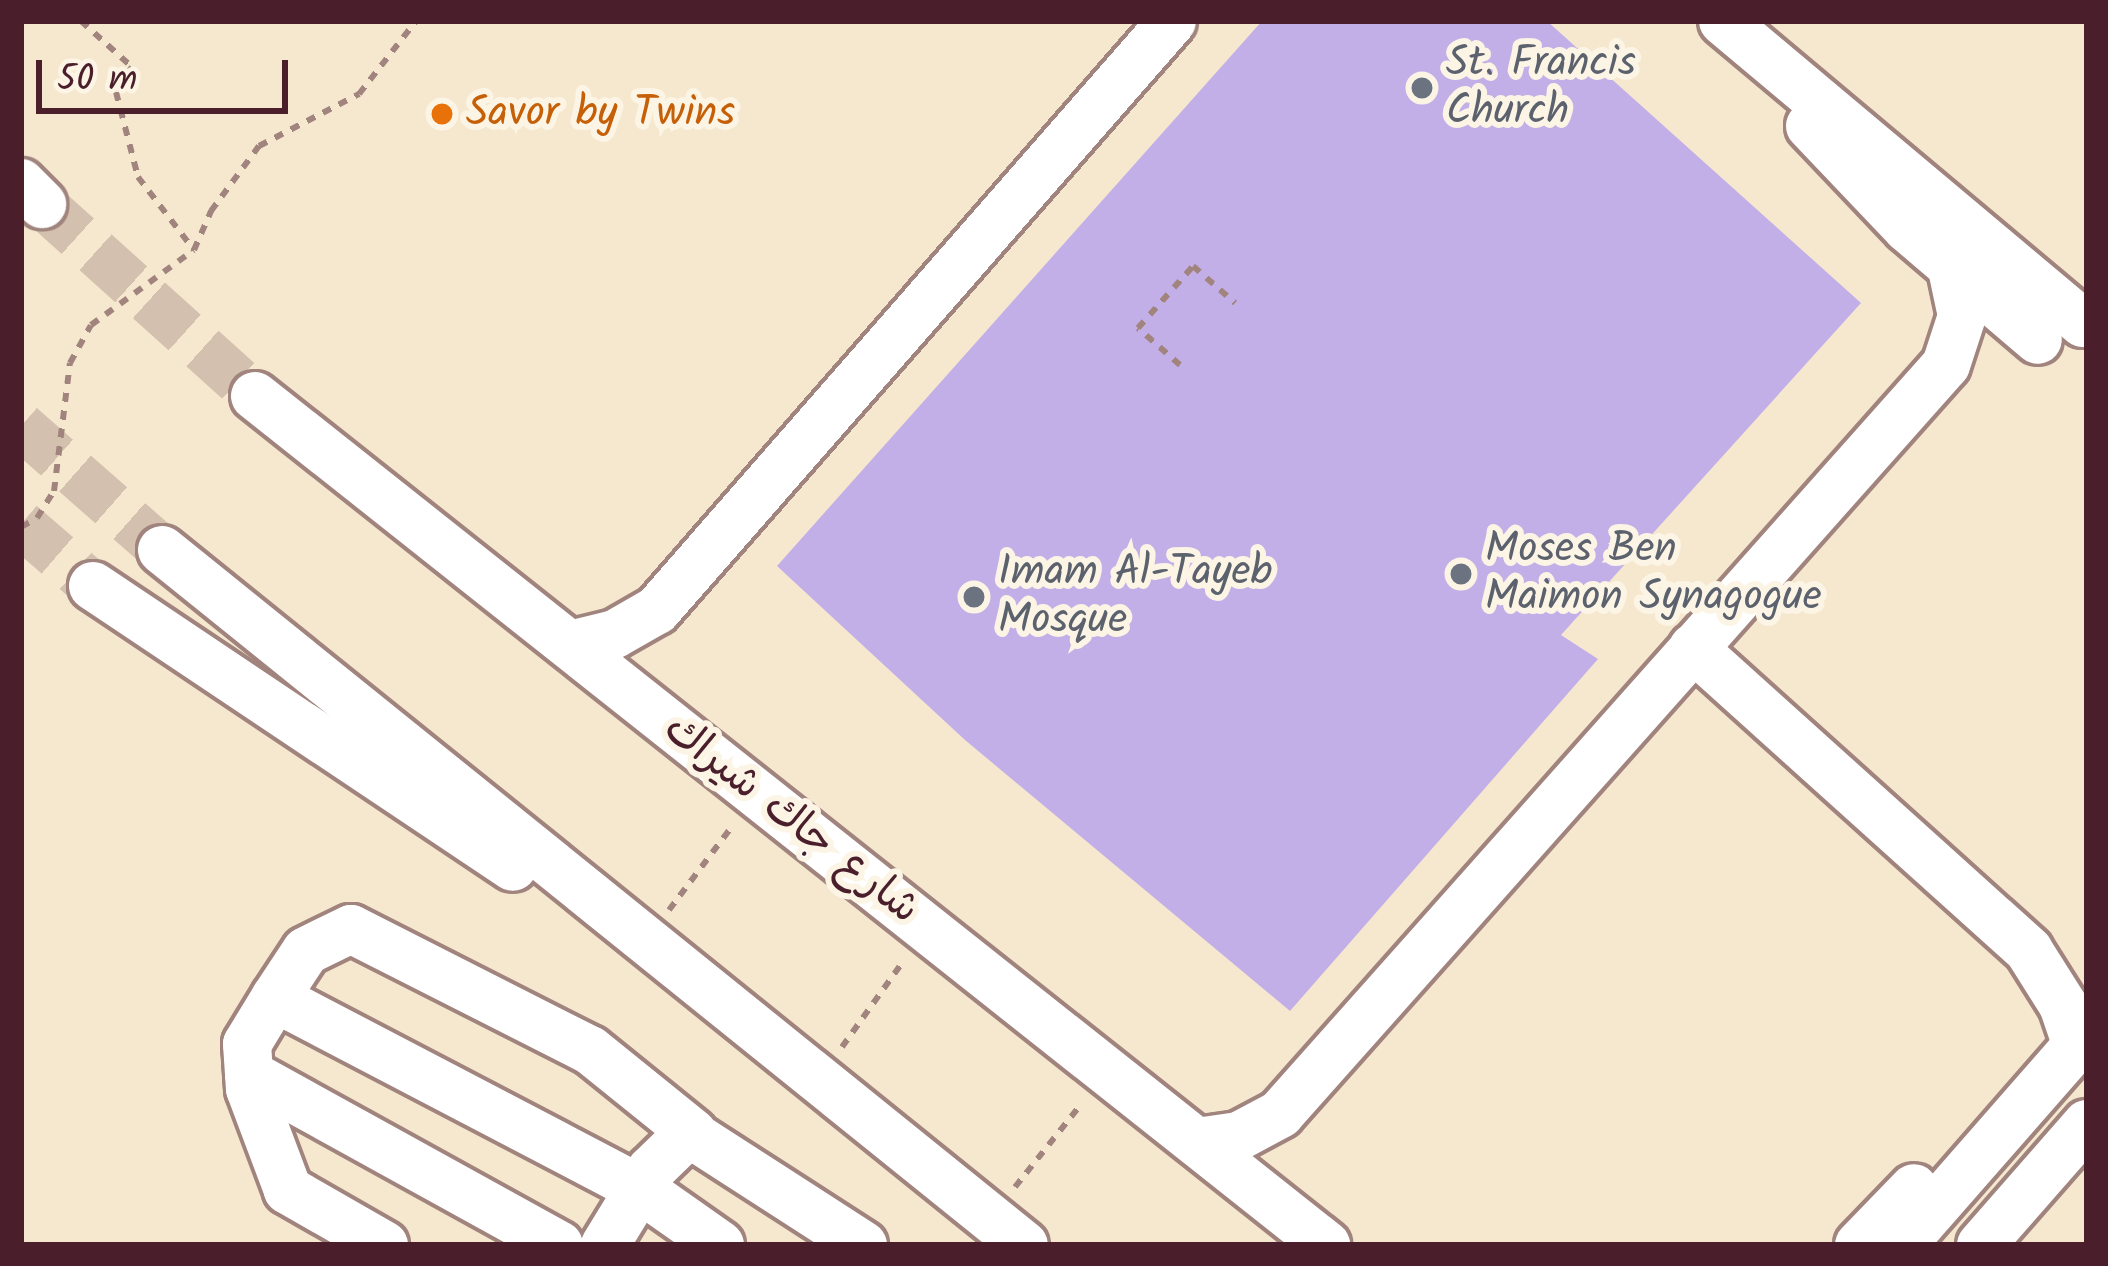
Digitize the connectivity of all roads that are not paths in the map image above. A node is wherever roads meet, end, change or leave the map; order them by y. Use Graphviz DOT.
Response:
graph roads {
  1 [pos="1172,21"];
  2 [pos="1730,27"];
  3 [pos="1952,269"];
  4 [pos="2083,323"];
  5 [pos="1946,364"];
  6 [pos="255,396"];
  7 [pos="162,550"];
  8 [pos="93,586"];
  9 [pos="657,610"];
  10 [pos="570,645"];
  11 [pos="1693,648"];
  12 [pos="648,707"];
  13 [pos="630,930"];
  14 [pos="2029,950"];
  15 [pos="2087,975"];
  16 [pos="275,998"];
  17 [pos="2082,1040"];
  18 [pos="249,1073"];
  19 [pos="1280,1114"];
  20 [pos="2087,1124"];
  21 [pos="693,1133"];
  22 [pos="1197,1142"];
  23 [pos="1978,1159"];
  24 [pos="639,1188"];
  25 [pos="1268,1198"];
  26 [pos="1008,1232"];
  27 [pos="384,1245"];
  28 [pos="559,1245"];
  29 [pos="605,1245"];
  30 [pos="720,1245"];
  31 [pos="863,1245"];
  32 [pos="1326,1245"];
  33 [pos="1858,1245"];
  34 [pos="1902,1245"];
  35 [pos="1981,1245"];
  1 -- 9 [label="street"];
  2 -- 3 [label="street"];
  2 -- 4 [label="street"];
  3 -- 5 [label="street"];
  3 -- 5 [label="street"];
  5 -- 11 [label="street"];
  6 -- 10 [label="street, شارع جاك شيراك"];
  7 -- 13 [label="street"];
  8 -- 13 [label="street"];
  9 -- 10 [label="street"];
  9 -- 12 [label="street"];
  10 -- 12 [label="street, شارع جاك شيراك"];
  11 -- 14 [label="street"];
  11 -- 19 [label="street"];
  12 -- 22 [label="street, شارع جاك شيراك"];
  13 -- 26 [label="street"];
  14 -- 15 [label="street"];
  14 -- 17 [label="street"];
  16 -- 18 [label="street"];
  16 -- 21 [label="street"];
  16 -- 24 [label="street"];
  17 -- 23 [label="street"];
  18 -- 27 [label="street"];
  18 -- 28 [label="street"];
  19 -- 22 [label="street"];
  19 -- 25 [label="street"];
  20 -- 35 [label="street"];
  21 -- 24 [label="street"];
  21 -- 31 [label="street"];
  22 -- 25 [label="street, شارع جاك شيراك"];
  23 -- 33 [label="street"];
  23 -- 34 [label="street"];
  24 -- 29 [label="street"];
  24 -- 30 [label="street"];
  25 -- 32 [label="street, شارع جاك شيراك"];
}
